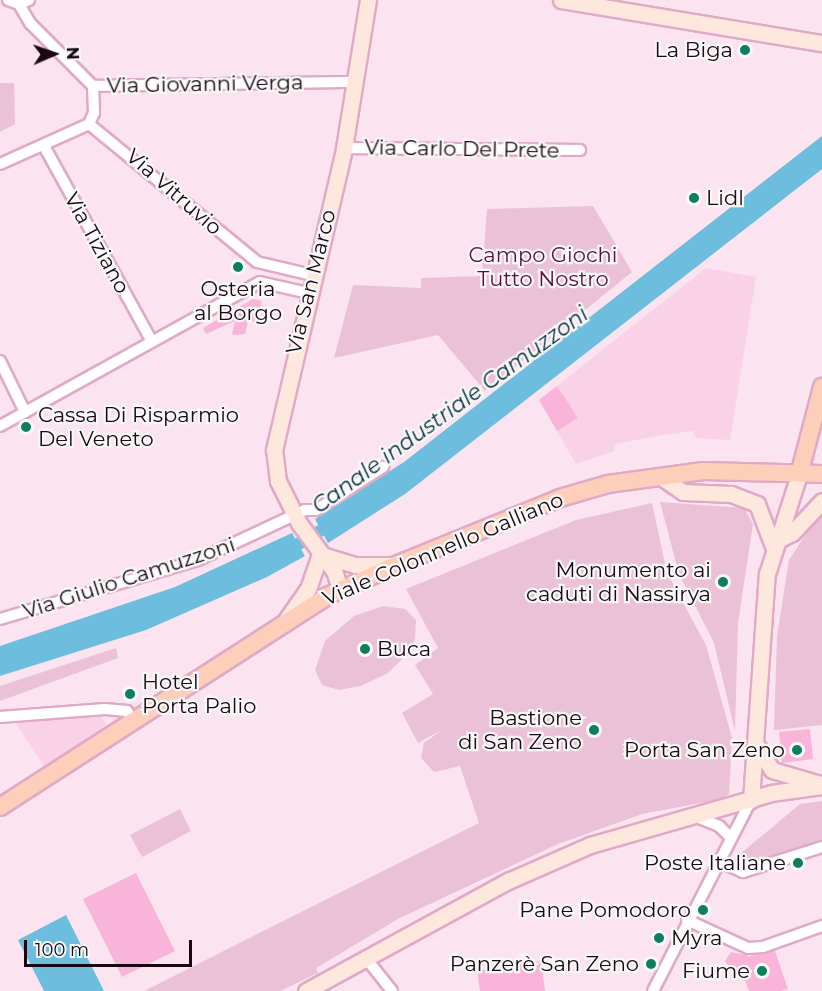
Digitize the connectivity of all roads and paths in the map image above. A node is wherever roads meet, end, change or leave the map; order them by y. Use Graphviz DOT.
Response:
graph roads {
  1 [pos="8,0"];
  2 [pos="368,0"];
  3 [pos="561,0"];
  4 [pos="24,2"];
  5 [pos="822,43"];
  6 [pos="356,82"];
  7 [pos="93,86"];
  8 [pos="89,124"];
  9 [pos="44,147"];
  10 [pos="344,148"];
  11 [pos="580,150"];
  12 [pos="0,164"];
  13 [pos="257,262"];
  14 [pos="312,275"];
  15 [pos="260,282"];
  16 [pos="308,292"];
  17 [pos="151,340"];
  18 [pos="0,361"];
  19 [pos="822,387"];
  20 [pos="25,412"];
  21 [pos="0,426"];
  22 [pos="383,467"];
  23 [pos="800,471"];
  24 [pos="822,474"];
  25 [pos="660,476"];
  26 [pos="822,501"];
  27 [pos="298,518"];
  28 [pos="774,544"];
  29 [pos="319,553"];
  30 [pos="396,565"];
  31 [pos="340,589"];
  32 [pos="0,619"];
  33 [pos="278,629"];
  34 [pos="0,717"];
  35 [pos="134,721"];
  36 [pos="757,746"];
  37 [pos="822,785"];
  38 [pos="751,800"];
  39 [pos="0,807"];
  40 [pos="692,815"];
  41 [pos="730,837"];
  42 [pos="822,847"];
  43 [pos="716,860"];
  44 [pos="687,920"];
  45 [pos="822,926"];
  46 [pos="365,957"];
  47 [pos="306,991"];
  48 [pos="392,991"];
  49 [pos="653,991"];
  1 -- 4 [label="street"];
  2 -- 6 [label="street, Via San Marco"];
  3 -- 5 [label="street"];
  4 -- 7 [label="street"];
  6 -- 7 [label="street, Via Giovanni Verga"];
  6 -- 10 [label="street, Via San Marco"];
  7 -- 8 [label="street, Via Giovanni Verga"];
  8 -- 9 [label="street"];
  8 -- 13 [label="street, Via Vitruvio"];
  9 -- 12 [label="street"];
  9 -- 17 [label="street, Via Tiziano"];
  10 -- 11 [label="street, Via Carlo Del Prete"];
  10 -- 14 [label="street, Via San Marco"];
  13 -- 14 [label="street, Via Vitruvio"];
  13 -- 15 [label="street"];
  14 -- 16 [label="street, Via San Marco"];
  15 -- 16 [label="street"];
  15 -- 17 [label="street"];
  16 -- 27 [label="street, Via San Marco"];
  17 -- 20 [label="street"];
  18 -- 20 [label="street"];
  19 -- 23 [label="main road"];
  20 -- 21 [label="street"];
  22 -- 27 [label="street, Via Giulio Camuzzoni"];
  23 -- 24 [label="main road, Viale Colonnello Galliano"];
  23 -- 25 [label="main road, Viale Colonnello Galliano"];
  23 -- 28 [label="street"];
  25 -- 28 [label="street"];
  25 -- 30 [label="main road, Viale Colonnello Galliano"];
  26 -- 28 [label="street"];
  27 -- 29 [label="street, Via San Marco"];
  27 -- 32 [label="street, Via Giulio Camuzzoni"];
  28 -- 36 [label="street"];
  29 -- 30 [label="street"];
  29 -- 31 [label="street, Via San Marco"];
  29 -- 33 [label="street"];
  30 -- 31 [label="main road, Viale Colonnello Galliano"];
  31 -- 33 [label="main road, Viale Colonnello Galliano"];
  33 -- 35 [label="main road, Viale Colonnello Galliano"];
  34 -- 35 [label="street"];
  35 -- 39 [label="main road, Viale Colonnello Galliano"];
  36 -- 37 [label="street"];
  36 -- 38 [label="street"];
  37 -- 38 [label="street"];
  38 -- 40 [label="street"];
  38 -- 41 [label="street"];
  40 -- 41 [label="street"];
  40 -- 46 [label="street"];
  41 -- 43 [label="street"];
  42 -- 43 [label="street"];
  43 -- 44 [label="street"];
  44 -- 45 [label="street"];
  44 -- 49 [label="street"];
  46 -- 47 [label="street"];
  46 -- 48 [label="street"];
}
